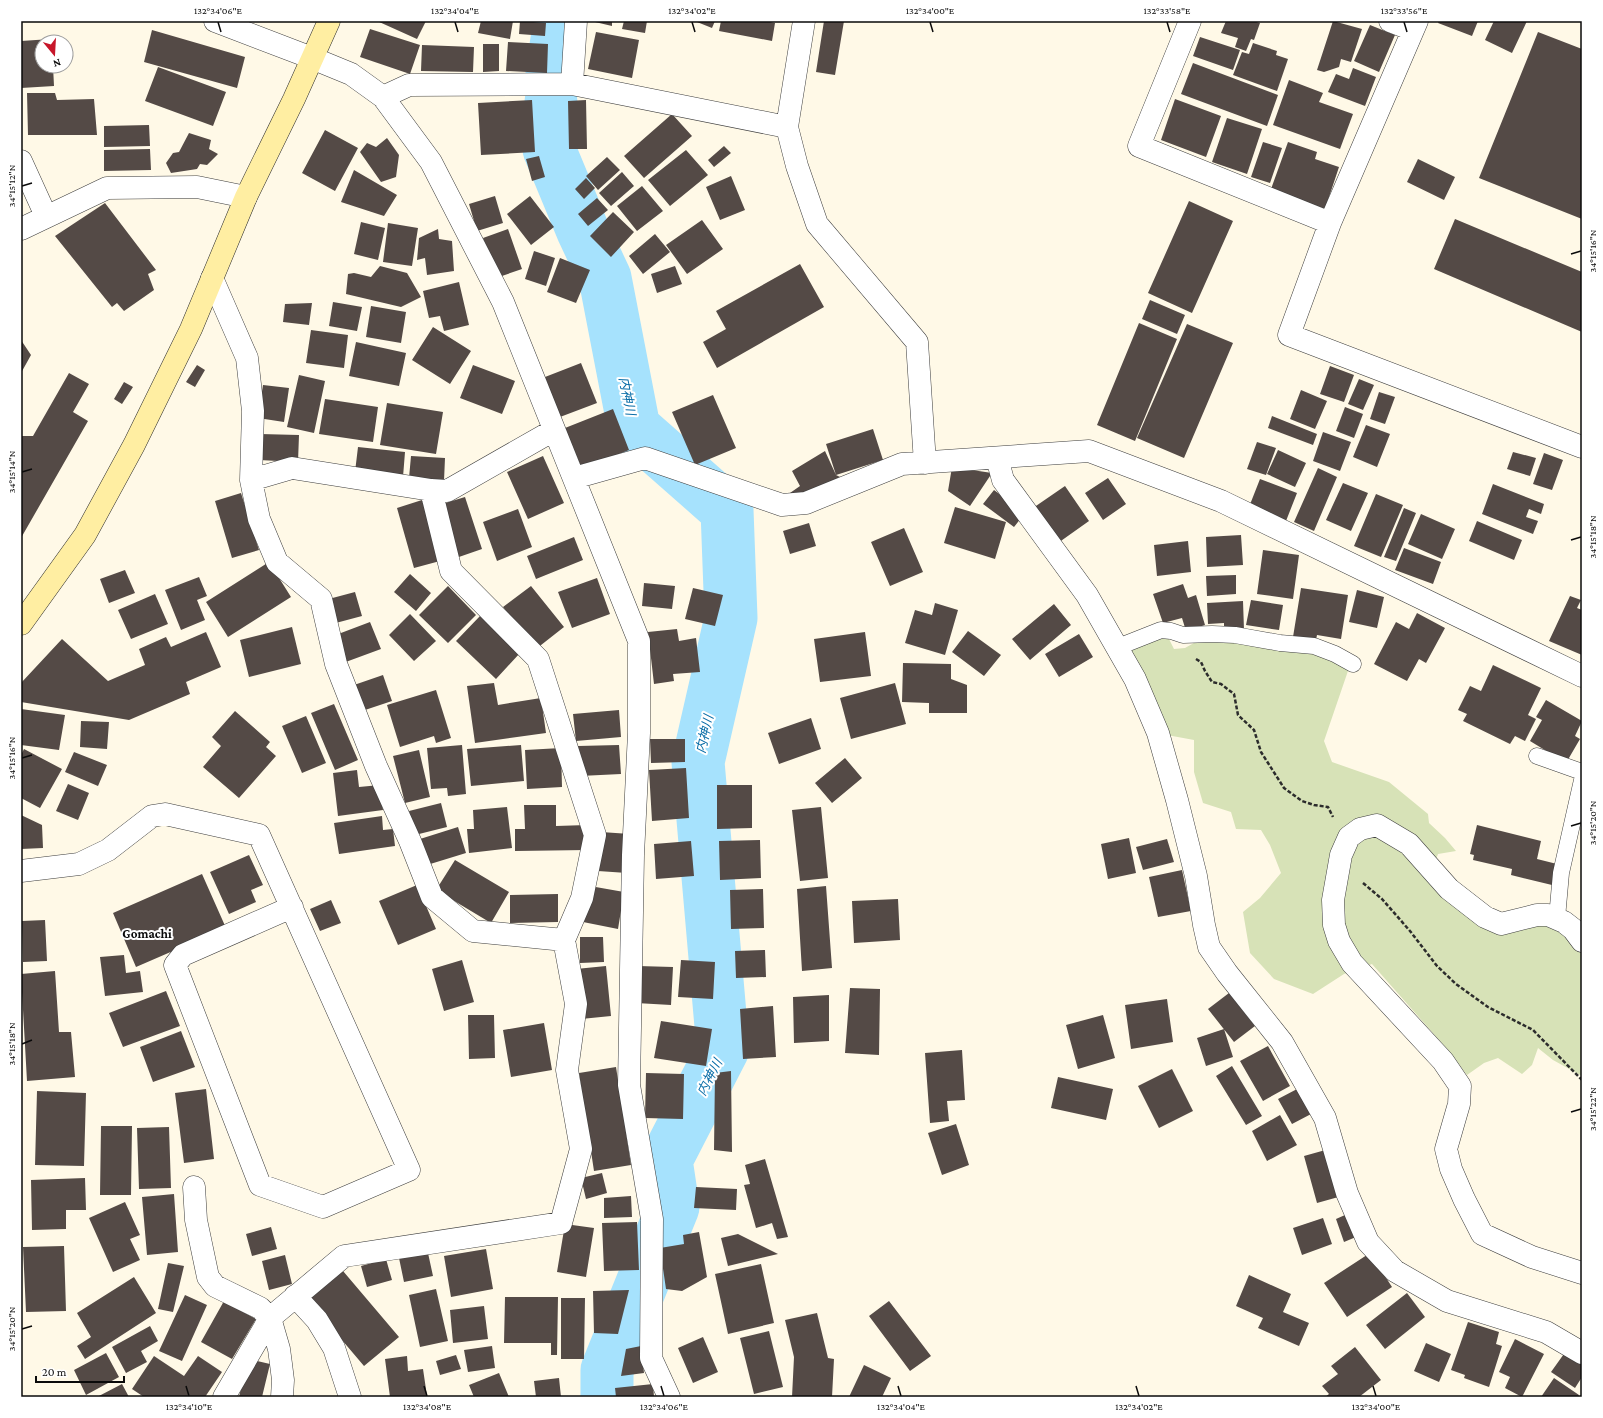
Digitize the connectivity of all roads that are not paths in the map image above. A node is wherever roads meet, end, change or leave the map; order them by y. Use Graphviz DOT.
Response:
graph roads {
  1 [pos="215,21"];
  2 [pos="329,21"];
  3 [pos="576,21"];
  4 [pos="804,21"];
  5 [pos="1190,21"];
  6 [pos="1390,21"];
  7 [pos="1415,26"];
  8 [pos="312,58"];
  9 [pos="572,84"];
  10 [pos="383,97"];
  11 [pos="787,127"];
  12 [pos="21,161"];
  13 [pos="246,197"];
  14 [pos="46,216"];
  15 [pos="1330,223"];
  16 [pos="21,228"];
  17 [pos="212,278"];
  18 [pos="554,430"];
  19 [pos="1582,447"];
  20 [pos="997,458"];
  21 [pos="925,463"];
  22 [pos="574,478"];
  23 [pos="251,480"];
  24 [pos="431,490"];
  25 [pos="21,624"];
  26 [pos="1118,647"];
  27 [pos="1353,664"];
  28 [pos="1582,676"];
  29 [pos="1537,756"];
  30 [pos="1582,772"];
  31 [pos="1582,780"];
  32 [pos="21,871"];
  33 [pos="292,907"];
  34 [pos="1557,918"];
  35 [pos="564,940"];
  36 [pos="1582,941"];
  37 [pos="194,1187"];
  38 [pos="1582,1273"];
  39 [pos="295,1296"];
  40 [pos="270,1318"];
  41 [pos="1582,1353"];
  42 [pos="280,1394"];
  43 [pos="224,1397"];
  44 [pos="350,1397"];
  45 [pos="669,1397"];
  1 -- 8 [label="street"];
  2 -- 8 [label="street"];
  3 -- 9 [label="street"];
  4 -- 11 [label="street"];
  5 -- 15 [label="street"];
  6 -- 7 [label="street"];
  7 -- 15 [label="street"];
  8 -- 10 [label="street"];
  8 -- 13 [label="street"];
  9 -- 10 [label="street"];
  9 -- 11 [label="street"];
  10 -- 18 [label="street"];
  11 -- 21 [label="street"];
  12 -- 14 [label="street"];
  13 -- 14 [label="street"];
  13 -- 17 [label="street"];
  14 -- 16 [label="street"];
  15 -- 19 [label="street"];
  17 -- 23 [label="street"];
  17 -- 25 [label="street"];
  18 -- 22 [label="street"];
  18 -- 24 [label="street"];
  20 -- 21 [label="street"];
  20 -- 26 [label="street"];
  20 -- 28 [label="street"];
  21 -- 22 [label="street"];
  22 -- 45 [label="street"];
  23 -- 24 [label="street"];
  23 -- 35 [label="street"];
  24 -- 35 [label="street"];
  26 -- 27 [label="lane"];
  26 -- 41 [label="street"];
  29 -- 30 [label="lane"];
  31 -- 34 [label="lane"];
  32 -- 33 [label="street"];
  33 -- 33 [label="street"];
  34 -- 36 [label="street"];
  34 -- 38 [label="street"];
  35 -- 39 [label="street"];
  37 -- 40 [label="street"];
  39 -- 40 [label="street"];
  39 -- 44 [label="street"];
  40 -- 42 [label="street"];
  40 -- 43 [label="street"];
}
